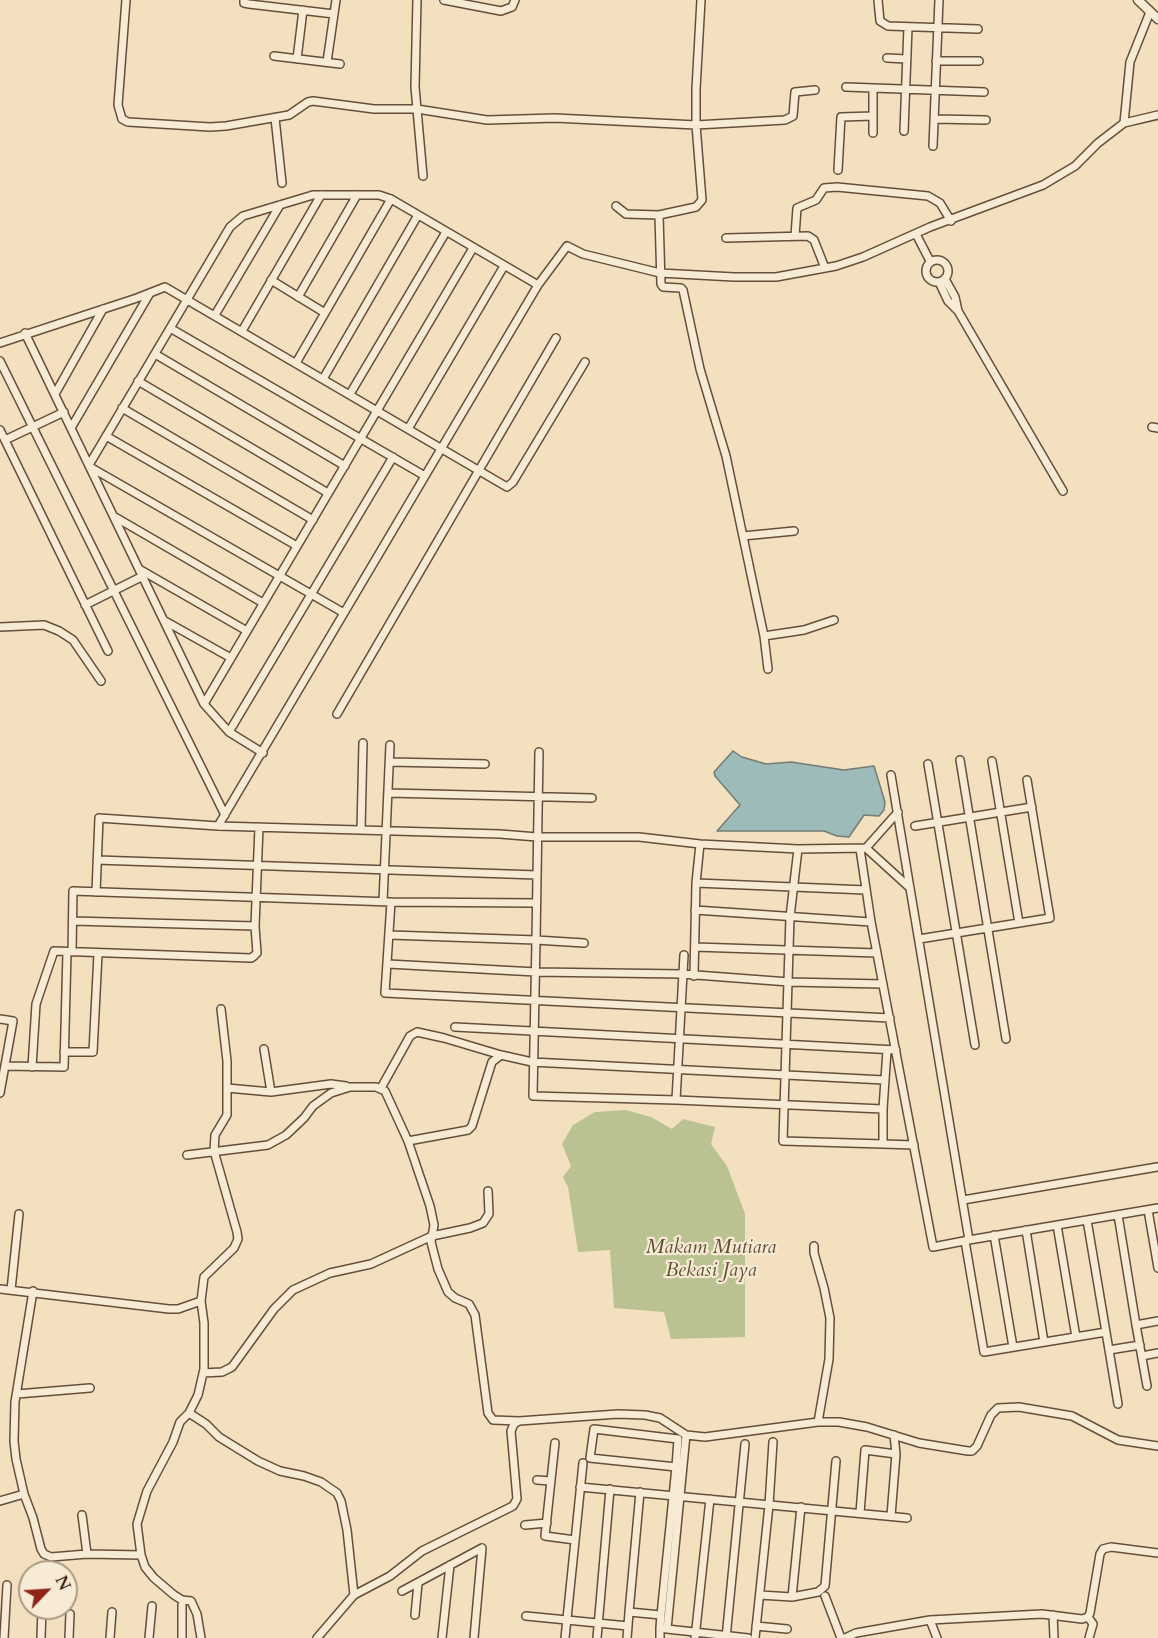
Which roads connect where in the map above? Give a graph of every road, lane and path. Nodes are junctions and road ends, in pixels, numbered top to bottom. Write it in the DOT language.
graph roads {
  1 [pos="126,0"];
  2 [pos="243,0"];
  3 [pos="336,0"];
  4 [pos="417,0"];
  5 [pos="444,0"];
  6 [pos="515,0"];
  7 [pos="701,0"];
  8 [pos="878,0"];
  9 [pos="939,0"];
  10 [pos="1138,0"];
  11 [pos="303,10"];
  12 [pos="1150,12"];
  13 [pos="334,14"];
  14 [pos="1158,19"];
  15 [pos="908,27"];
  16 [pos="938,28"];
  17 [pos="978,29"];
  18 [pos="274,56"];
  19 [pos="887,58"];
  20 [pos="297,59"];
  21 [pos="907,59"];
  22 [pos="936,61"];
  23 [pos="327,62"];
  24 [pos="979,62"];
  25 [pos="340,64"];
  26 [pos="846,87"];
  27 [pos="873,88"];
  28 [pos="906,89"];
  29 [pos="815,90"];
  30 [pos="935,90"];
  31 [pos="984,92"];
  32 [pos="417,109"];
  33 [pos="1158,115"];
  34 [pos="873,116"];
  35 [pos="275,118"];
  36 [pos="934,119"];
  37 [pos="986,120"];
  38 [pos="1124,123"];
  39 [pos="696,124"];
  40 [pos="904,131"];
  41 [pos="873,133"];
  42 [pos="933,146"];
  43 [pos="838,170"];
  44 [pos="423,176"];
  45 [pos="282,183"];
  46 [pos="321,195"];
  47 [pos="357,195"];
  48 [pos="391,199"];
  49 [pos="280,205"];
  50 [pos="616,206"];
  51 [pos="418,215"];
  52 [pos="659,215"];
  53 [pos="951,221"];
  54 [pos="446,232"];
  55 [pos="916,234"];
  56 [pos="795,236"];
  57 [pos="726,238"];
  58 [pos="474,248"];
  59 [pos="930,261"];
  60 [pos="504,266"];
  61 [pos="825,268"];
  62 [pos="660,273"];
  63 [pos="271,280"];
  64 [pos="942,281"];
  65 [pos="538,285"];
  66 [pos="151,293"];
  67 [pos="298,297"];
  68 [pos="187,299"];
  69 [pos="103,309"];
  70 [pos="325,313"];
  71 [pos="215,315"];
  72 [pos="170,328"];
  73 [pos="242,331"];
  74 [pos="25,333"];
  75 [pos="556,338"];
  76 [pos="0,343"];
  77 [pos="155,354"];
  78 [pos="0,361"];
  79 [pos="585,362"];
  80 [pos="296,363"];
  81 [pos="323,379"];
  82 [pos="138,381"];
  83 [pos="55,393"];
  84 [pos="350,394"];
  85 [pos="123,408"];
  86 [pos="377,411"];
  87 [pos="63,412"];
  88 [pos="33,427"];
  89 [pos="71,428"];
  90 [pos="408,429"];
  91 [pos="0,430"];
  92 [pos="106,436"];
  93 [pos="361,438"];
  94 [pos="5,440"];
  95 [pos="441,448"];
  96 [pos="393,457"];
  97 [pos="89,466"];
  98 [pos="345,466"];
  99 [pos="479,471"];
  100 [pos="425,476"];
  101 [pos="1063,491"];
  102 [pos="328,494"];
  103 [pos="114,517"];
  104 [pos="313,520"];
  105 [pos="794,531"];
  106 [pos="743,536"];
  107 [pos="297,546"];
  108 [pos="141,573"];
  109 [pos="280,576"];
  110 [pos="114,591"];
  111 [pos="311,594"];
  112 [pos="263,603"];
  113 [pos="85,605"];
  114 [pos="344,613"];
  115 [pos="164,620"];
  116 [pos="834,620"];
  117 [pos="0,627"];
  118 [pos="247,631"];
  119 [pos="764,636"];
  120 [pos="108,651"];
  121 [pos="231,658"];
  122 [pos="768,669"];
  123 [pos="101,681"];
  124 [pos="204,704"];
  125 [pos="337,714"];
  126 [pos="229,732"];
  127 [pos="363,743"];
  128 [pos="390,745"];
  129 [pos="539,752"];
  130 [pos="263,753"];
  131 [pos="960,760"];
  132 [pos="992,761"];
  133 [pos="390,762"];
  134 [pos="485,764"];
  135 [pos="928,764"];
  136 [pos="891,775"];
  137 [pos="1027,780"];
  138 [pos="388,793"];
  139 [pos="538,795"];
  140 [pos="592,798"];
  141 [pos="1032,807"];
  142 [pos="1001,812"];
  143 [pos="898,813"];
  144 [pos="225,815"];
  145 [pos="970,817"];
  146 [pos="938,822"];
  147 [pos="218,826"];
  148 [pos="915,826"];
  149 [pos="259,827"];
  150 [pos="361,830"];
  151 [pos="387,831"];
  152 [pos="537,837"];
  153 [pos="700,844"];
  154 [pos="798,849"];
  155 [pos="863,849"];
  156 [pos="98,860"];
  157 [pos="257,865"];
  158 [pos="385,870"];
  159 [pos="537,875"];
  160 [pos="696,883"];
  161 [pos="793,887"];
  162 [pos="910,888"];
  163 [pos="866,890"];
  164 [pos="96,892"];
  165 [pos="256,897"];
  166 [pos="387,902"];
  167 [pos="536,903"];
  168 [pos="696,910"];
  169 [pos="790,917"];
  170 [pos="73,921"];
  171 [pos="871,922"];
  172 [pos="1019,923"];
  173 [pos="255,926"];
  174 [pos="988,928"];
  175 [pos="956,933"];
  176 [pos="390,935"];
  177 [pos="919,939"];
  178 [pos="536,940"];
  179 [pos="584,943"];
  180 [pos="695,947"];
  181 [pos="790,949"];
  182 [pos="70,952"];
  183 [pos="877,953"];
  184 [pos="98,954"];
  185 [pos="684,955"];
  186 [pos="388,964"];
  187 [pos="536,972"];
  188 [pos="683,974"];
  189 [pos="693,976"];
  190 [pos="789,982"];
  191 [pos="884,984"];
  192 [pos="534,1001"];
  193 [pos="681,1007"];
  194 [pos="221,1009"];
  195 [pos="788,1014"];
  196 [pos="890,1018"];
  197 [pos="0,1019"];
  198 [pos="455,1028"];
  199 [pos="533,1033"];
  200 [pos="680,1038"];
  201 [pos="1006,1039"];
  202 [pos="787,1045"];
  203 [pos="975,1045"];
  204 [pos="264,1049"];
  205 [pos="887,1050"];
  206 [pos="896,1050"];
  207 [pos="64,1052"];
  208 [pos="501,1055"];
  209 [pos="532,1062"];
  210 [pos="5,1066"];
  211 [pos="32,1067"];
  212 [pos="678,1070"];
  213 [pos="786,1074"];
  214 [pos="884,1080"];
  215 [pos="350,1087"];
  216 [pos="227,1088"];
  217 [pos="381,1088"];
  218 [pos="271,1092"];
  219 [pos="0,1093"];
  220 [pos="676,1100"];
  221 [pos="784,1106"];
  222 [pos="883,1109"];
  223 [pos="408,1141"];
  224 [pos="883,1144"];
  225 [pos="914,1145"];
  226 [pos="214,1150"];
  227 [pos="187,1155"];
  228 [pos="1157,1167"];
  229 [pos="488,1191"];
  230 [pos="963,1200"];
  231 [pos="1158,1209"];
  232 [pos="1148,1210"];
  233 [pos="19,1214"];
  234 [pos="1118,1215"];
  235 [pos="1087,1220"];
  236 [pos="1057,1225"];
  237 [pos="1026,1230"];
  238 [pos="994,1235"];
  239 [pos="432,1236"];
  240 [pos="967,1240"];
  241 [pos="814,1246"];
  242 [pos="1158,1268"];
  243 [pos="0,1289"];
  244 [pos="11,1290"];
  245 [pos="33,1292"];
  246 [pos="201,1301"];
  247 [pos="1158,1322"];
  248 [pos="1136,1325"];
  249 [pos="1106,1332"];
  250 [pos="1076,1337"];
  251 [pos="1044,1342"];
  252 [pos="1140,1345"];
  253 [pos="1013,1347"];
  254 [pos="1109,1350"];
  255 [pos="1158,1353"];
  256 [pos="1142,1356"];
  257 [pos="203,1373"];
  258 [pos="1147,1386"];
  259 [pos="90,1388"];
  260 [pos="17,1394"];
  261 [pos="1118,1404"];
  262 [pos="189,1413"];
  263 [pos="519,1421"];
  264 [pos="818,1422"];
  265 [pos="686,1435"];
  266 [pos="894,1435"];
  267 [pos="772,1442"];
  268 [pos="555,1443"];
  269 [pos="745,1444"];
  270 [pos="1158,1446"];
  271 [pos="896,1454"];
  272 [pos="836,1461"];
  273 [pos="583,1462"];
  274 [pos="676,1467"];
  275 [pos="537,1480"];
  276 [pos="551,1481"];
  277 [pos="580,1487"];
  278 [pos="610,1489"];
  279 [pos="640,1492"];
  280 [pos="24,1494"];
  281 [pos="676,1496"];
  282 [pos="710,1499"];
  283 [pos="0,1501"];
  284 [pos="739,1501"];
  285 [pos="769,1505"];
  286 [pos="801,1507"];
  287 [pos="831,1511"];
  288 [pos="860,1513"];
  289 [pos="82,1515"];
  290 [pos="891,1516"];
  291 [pos="907,1518"];
  292 [pos="547,1523"];
  293 [pos="525,1526"];
  294 [pos="575,1540"];
  295 [pos="1158,1553"];
  296 [pos="87,1554"];
  297 [pos="141,1555"];
  298 [pos="450,1565"];
  299 [pos="418,1583"];
  300 [pos="8,1585"];
  301 [pos="402,1591"];
  302 [pos="354,1595"];
  303 [pos="760,1595"];
  304 [pos="825,1596"];
  305 [pos="792,1597"];
  306 [pos="182,1605"];
  307 [pos="152,1606"];
  308 [pos="112,1611"];
  309 [pos="629,1612"];
  310 [pos="661,1615"];
  311 [pos="1053,1615"];
  312 [pos="415,1616"];
  313 [pos="526,1616"];
  314 [pos="1088,1617"];
  315 [pos="42,1620"];
  316 [pos="70,1620"];
  317 [pos="567,1620"];
  318 [pos="930,1620"];
  319 [pos="598,1623"];
  320 [pos="628,1626"];
  321 [pos="756,1626"];
  322 [pos="664,1628"];
  323 [pos="788,1629"];
  324 [pos="695,1635"];
  325 [pos="726,1637"];
  326 [pos="4,1638"];
  327 [pos="41,1638"];
  328 [pos="69,1638"];
  329 [pos="110,1638"];
  330 [pos="149,1638"];
  331 [pos="182,1638"];
  332 [pos="201,1638"];
  333 [pos="317,1638"];
  334 [pos="442,1638"];
  335 [pos="474,1638"];
  336 [pos="565,1638"];
  337 [pos="597,1638"];
  338 [pos="627,1638"];
  339 [pos="660,1638"];
  340 [pos="748,1638"];
  341 [pos="755,1638"];
  342 [pos="843,1638"];
  343 [pos="937,1638"];
  344 [pos="1054,1638"];
  345 [pos="1089,1638"];
  1 -- 35 [label="street"];
  2 -- 11 [label="street"];
  3 -- 13 [label="street"];
  4 -- 32 [label="street"];
  5 -- 6 [label="street"];
  7 -- 39 [label="street"];
  8 -- 15 [label="street"];
  9 -- 16 [label="street"];
  10 -- 12 [label="street"];
  11 -- 13 [label="street"];
  11 -- 20 [label="street"];
  12 -- 14 [label="street"];
  12 -- 38 [label="street"];
  13 -- 23 [label="street"];
  15 -- 16 [label="street"];
  15 -- 21 [label="street"];
  16 -- 17 [label="street"];
  16 -- 22 [label="street"];
  18 -- 20 [label="street"];
  19 -- 21 [label="street"];
  20 -- 23 [label="street"];
  21 -- 28 [label="street"];
  22 -- 24 [label="street"];
  22 -- 30 [label="street"];
  23 -- 25 [label="street"];
  26 -- 27 [label="street"];
  27 -- 28 [label="street"];
  27 -- 34 [label="street"];
  28 -- 30 [label="street"];
  28 -- 40 [label="street"];
  29 -- 39 [label="street"];
  30 -- 31 [label="street"];
  30 -- 36 [label="street"];
  32 -- 35 [label="street"];
  32 -- 39 [label="street"];
  32 -- 44 [label="street"];
  33 -- 38 [label="street"];
  34 -- 41 [label="street"];
  34 -- 43 [label="street"];
  35 -- 45 [label="street"];
  36 -- 37 [label="street"];
  36 -- 42 [label="street"];
  38 -- 53 [label="street"];
  39 -- 52 [label="street"];
  46 -- 47 [label="street"];
  46 -- 49 [label="street"];
  46 -- 63 [label="street"];
  47 -- 48 [label="street"];
  47 -- 67 [label="street"];
  48 -- 51 [label="street"];
  48 -- 70 [label="street"];
  49 -- 68 [label="street"];
  49 -- 71 [label="street"];
  50 -- 52 [label="street"];
  51 -- 54 [label="street"];
  51 -- 81 [label="street"];
  52 -- 62 [label="street"];
  53 -- 55 [label="street"];
  53 -- 56 [label="street"];
  54 -- 58 [label="street"];
  54 -- 84 [label="street"];
  55 -- 59 [label="street"];
  55 -- 61 [label="street"];
  56 -- 57 [label="street"];
  56 -- 61 [label="street"];
  58 -- 60 [label="street"];
  58 -- 86 [label="street"];
  59 -- 64 [label="street"];
  59 -- 64 [label="street"];
  60 -- 65 [label="street"];
  60 -- 90 [label="street"];
  61 -- 62 [label="street"];
  62 -- 65 [label="street"];
  62 -- 106 [label="street"];
  63 -- 67 [label="street"];
  63 -- 73 [label="street"];
  64 -- 101 [label="street"];
  65 -- 95 [label="street"];
  66 -- 68 [label="street"];
  66 -- 69 [label="street"];
  66 -- 89 [label="street"];
  67 -- 70 [label="street"];
  68 -- 71 [label="street"];
  68 -- 72 [label="street"];
  69 -- 74 [label="street"];
  69 -- 83 [label="street"];
  70 -- 80 [label="street"];
  71 -- 73 [label="street"];
  72 -- 77 [label="street"];
  72 -- 93 [label="street"];
  73 -- 80 [label="street"];
  74 -- 76 [label="street"];
  74 -- 83 [label="street"];
  75 -- 99 [label="street"];
  77 -- 82 [label="street"];
  77 -- 98 [label="street"];
  78 -- 88 [label="street"];
  79 -- 99 [label="street"];
  80 -- 81 [label="street"];
  81 -- 84 [label="street"];
  82 -- 85 [label="street"];
  82 -- 102 [label="street"];
  83 -- 87 [label="street"];
  84 -- 86 [label="street"];
  85 -- 92 [label="street"];
  85 -- 104 [label="street"];
  86 -- 90 [label="street"];
  86 -- 93 [label="street"];
  87 -- 88 [label="street"];
  87 -- 89 [label="street"];
  88 -- 94 [label="street"];
  88 -- 110 [label="street"];
  89 -- 97 [label="street"];
  90 -- 95 [label="street"];
  91 -- 94 [label="street"];
  92 -- 97 [label="street"];
  92 -- 107 [label="street"];
  93 -- 96 [label="street"];
  93 -- 98 [label="street"];
  94 -- 113 [label="street"];
  95 -- 99 [label="street"];
  95 -- 100 [label="street"];
  96 -- 100 [label="street"];
  96 -- 111 [label="street"];
  97 -- 103 [label="street"];
  97 -- 109 [label="street"];
  98 -- 102 [label="street"];
  99 -- 125 [label="street"];
  100 -- 114 [label="street"];
  102 -- 104 [label="street"];
  103 -- 108 [label="street"];
  103 -- 112 [label="street"];
  104 -- 107 [label="street"];
  105 -- 106 [label="street"];
  106 -- 119 [label="street"];
  107 -- 109 [label="street"];
  108 -- 110 [label="street"];
  108 -- 115 [label="street"];
  108 -- 118 [label="street"];
  109 -- 111 [label="street"];
  109 -- 112 [label="street"];
  110 -- 113 [label="street"];
  110 -- 144 [label="street"];
  111 -- 114 [label="street"];
  111 -- 126 [label="street"];
  112 -- 118 [label="street"];
  113 -- 120 [label="street"];
  114 -- 130 [label="street"];
  115 -- 121 [label="street"];
  115 -- 124 [label="street"];
  116 -- 119 [label="street"];
  117 -- 123 [label="street"];
  118 -- 121 [label="street"];
  119 -- 122 [label="street"];
  121 -- 124 [label="street"];
  124 -- 126 [label="street"];
  126 -- 130 [label="street"];
  127 -- 150 [label="street"];
  128 -- 133 [label="street"];
  129 -- 139 [label="street"];
  130 -- 144 [label="street"];
  131 -- 145 [label="street"];
  132 -- 142 [label="street"];
  133 -- 134 [label="street"];
  133 -- 138 [label="street"];
  135 -- 146 [label="street"];
  136 -- 143 [label="street"];
  137 -- 141 [label="street"];
  138 -- 139 [label="street"];
  138 -- 151 [label="street"];
  139 -- 140 [label="street"];
  139 -- 152 [label="street"];
  141 -- 142 [label="street"];
  141 -- 172 [label="street"];
  142 -- 145 [label="street"];
  142 -- 172 [label="street"];
  143 -- 155 [label="street"];
  143 -- 162 [label="street"];
  144 -- 147 [label="street"];
  145 -- 146 [label="street"];
  145 -- 174 [label="street"];
  146 -- 148 [label="street"];
  146 -- 175 [label="street"];
  147 -- 149 [label="street"];
  147 -- 156 [label="street"];
  149 -- 150 [label="street"];
  149 -- 157 [label="street"];
  150 -- 151 [label="street"];
  151 -- 152 [label="street"];
  151 -- 158 [label="street"];
  152 -- 153 [label="street"];
  152 -- 159 [label="street"];
  153 -- 154 [label="street"];
  153 -- 160 [label="street"];
  154 -- 155 [label="street"];
  154 -- 161 [label="street"];
  155 -- 162 [label="street"];
  155 -- 163 [label="street"];
  156 -- 157 [label="street"];
  156 -- 164 [label="street"];
  157 -- 158 [label="street"];
  157 -- 165 [label="street"];
  158 -- 159 [label="street"];
  158 -- 166 [label="street"];
  159 -- 167 [label="street"];
  160 -- 161 [label="street"];
  160 -- 168 [label="street"];
  161 -- 163 [label="street"];
  161 -- 169 [label="street"];
  162 -- 177 [label="street"];
  163 -- 171 [label="street"];
  164 -- 165 [label="street"];
  164 -- 170 [label="street"];
  165 -- 166 [label="street"];
  165 -- 173 [label="street"];
  166 -- 167 [label="street"];
  166 -- 176 [label="street"];
  167 -- 178 [label="street"];
  168 -- 169 [label="street"];
  168 -- 180 [label="street"];
  169 -- 171 [label="street"];
  169 -- 181 [label="street"];
  170 -- 173 [label="street"];
  170 -- 182 [label="street"];
  171 -- 183 [label="street"];
  172 -- 174 [label="street"];
  173 -- 184 [label="street"];
  174 -- 175 [label="street"];
  174 -- 201 [label="street"];
  175 -- 177 [label="street"];
  175 -- 203 [label="street"];
  176 -- 178 [label="street"];
  176 -- 186 [label="street"];
  177 -- 230 [label="street"];
  178 -- 179 [label="street"];
  178 -- 187 [label="street"];
  180 -- 181 [label="street"];
  180 -- 189 [label="street"];
  181 -- 183 [label="street"];
  181 -- 190 [label="street"];
  182 -- 184 [label="street"];
  182 -- 207 [label="street"];
  182 -- 211 [label="street"];
  183 -- 191 [label="street"];
  184 -- 207 [label="street"];
  185 -- 188 [label="street"];
  186 -- 187 [label="street"];
  186 -- 192 [label="street"];
  187 -- 188 [label="street"];
  187 -- 192 [label="street"];
  188 -- 189 [label="street"];
  188 -- 193 [label="street"];
  189 -- 190 [label="street"];
  190 -- 191 [label="street"];
  190 -- 195 [label="street"];
  191 -- 196 [label="street"];
  192 -- 193 [label="street"];
  192 -- 199 [label="street"];
  193 -- 195 [label="street"];
  193 -- 200 [label="street"];
  194 -- 216 [label="street"];
  195 -- 196 [label="street"];
  195 -- 202 [label="street"];
  196 -- 206 [label="street"];
  197 -- 210 [label="street"];
  198 -- 199 [label="street"];
  199 -- 200 [label="street"];
  199 -- 209 [label="street"];
  200 -- 202 [label="street"];
  200 -- 212 [label="street"];
  202 -- 205 [label="street"];
  202 -- 213 [label="street"];
  204 -- 218 [label="street"];
  205 -- 206 [label="street"];
  205 -- 214 [label="street"];
  206 -- 225 [label="street"];
  207 -- 211 [label="street"];
  208 -- 209 [label="street"];
  208 -- 217 [label="street"];
  208 -- 223 [label="street"];
  209 -- 212 [label="street"];
  209 -- 220 [label="street"];
  210 -- 211 [label="street"];
  210 -- 219 [label="street"];
  212 -- 213 [label="street"];
  212 -- 220 [label="street"];
  213 -- 214 [label="street"];
  213 -- 221 [label="street"];
  214 -- 222 [label="street"];
  215 -- 217 [label="street"];
  215 -- 218 [label="street"];
  215 -- 226 [label="street"];
  216 -- 218 [label="street"];
  216 -- 226 [label="street"];
  217 -- 223 [label="street"];
  220 -- 221 [label="street"];
  221 -- 222 [label="street"];
  221 -- 224 [label="street"];
  222 -- 224 [label="street"];
  223 -- 239 [label="street"];
  224 -- 225 [label="street"];
  225 -- 240 [label="street"];
  226 -- 227 [label="street"];
  226 -- 246 [label="street"];
  228 -- 230 [label="street"];
  229 -- 239 [label="street"];
  230 -- 240 [label="street"];
  231 -- 232 [label="street"];
  232 -- 234 [label="street"];
  232 -- 242 [label="street"];
  233 -- 244 [label="street"];
  234 -- 235 [label="street"];
  234 -- 248 [label="street"];
  235 -- 236 [label="street"];
  235 -- 249 [label="street"];
  236 -- 237 [label="street"];
  236 -- 250 [label="street"];
  237 -- 238 [label="street"];
  237 -- 251 [label="street"];
  238 -- 240 [label="street"];
  238 -- 253 [label="street"];
  239 -- 257 [label="street"];
  239 -- 263 [label="street"];
  240 -- 253 [label="street"];
  241 -- 264 [label="street"];
  243 -- 244 [label="street"];
  244 -- 245 [label="street"];
  245 -- 246 [label="street"];
  245 -- 260 [label="street"];
  246 -- 257 [label="street"];
  247 -- 248 [label="street"];
  248 -- 252 [label="street"];
  249 -- 250 [label="street"];
  249 -- 254 [label="street"];
  250 -- 251 [label="street"];
  251 -- 253 [label="street"];
  252 -- 254 [label="street"];
  252 -- 256 [label="street"];
  254 -- 261 [label="street"];
  255 -- 256 [label="street"];
  256 -- 258 [label="street"];
  257 -- 262 [label="street"];
  259 -- 260 [label="street"];
  260 -- 280 [label="street"];
  262 -- 297 [label="street"];
  262 -- 302 [label="street"];
  263 -- 265 [label="street"];
  263 -- 302 [label="street"];
  264 -- 265 [label="street"];
  264 -- 266 [label="street"];
  265 -- 281 [label="street"];
  266 -- 270 [label="street"];
  266 -- 271 [label="street"];
  267 -- 285 [label="street"];
  268 -- 276 [label="street"];
  269 -- 284 [label="street"];
  271 -- 288 [label="street"];
  271 -- 290 [label="street"];
  272 -- 287 [label="street"];
  273 -- 277 [label="street"];
  274 -- 274 [label="street"];
  274 -- 281 [label="street"];
  275 -- 276 [label="street"];
  276 -- 292 [label="street"];
  277 -- 278 [label="street"];
  277 -- 294 [label="street"];
  278 -- 279 [label="street"];
  278 -- 319 [label="street"];
  279 -- 281 [label="street"];
  279 -- 309 [label="street"];
  280 -- 283 [label="street"];
  280 -- 296 [label="street"];
  281 -- 282 [label="street"];
  281 -- 310 [label="street"];
  281 -- 322 [label="street"];
  282 -- 284 [label="street"];
  282 -- 324 [label="street"];
  284 -- 285 [label="street"];
  284 -- 325 [label="street"];
  285 -- 286 [label="street"];
  285 -- 303 [label="street"];
  286 -- 287 [label="street"];
  286 -- 305 [label="street"];
  287 -- 288 [label="street"];
  287 -- 305 [label="street"];
  288 -- 290 [label="street"];
  289 -- 296 [label="street"];
  290 -- 291 [label="street"];
  292 -- 293 [label="street"];
  292 -- 294 [label="street"];
  294 -- 317 [label="street"];
  295 -- 314 [label="street"];
  296 -- 297 [label="street"];
  297 -- 332 [label="street"];
  298 -- 299 [label="street"];
  298 -- 334 [label="street"];
  298 -- 335 [label="street"];
  299 -- 301 [label="street"];
  299 -- 312 [label="street"];
  300 -- 326 [label="street"];
  302 -- 333 [label="street"];
  303 -- 305 [label="street"];
  303 -- 321 [label="street"];
  304 -- 342 [label="street"];
  306 -- 331 [label="street"];
  307 -- 330 [label="street"];
  308 -- 329 [label="street"];
  309 -- 310 [label="street"];
  309 -- 320 [label="street"];
  310 -- 322 [label="street"];
  311 -- 314 [label="street"];
  311 -- 318 [label="street"];
  311 -- 344 [label="street"];
  313 -- 317 [label="street"];
  314 -- 345 [label="street"];
  315 -- 327 [label="street"];
  316 -- 328 [label="street"];
  317 -- 319 [label="street"];
  317 -- 336 [label="street"];
  318 -- 342 [label="street"];
  318 -- 343 [label="street"];
  319 -- 320 [label="street"];
  319 -- 337 [label="street"];
  320 -- 338 [label="street"];
  321 -- 323 [label="street"];
  321 -- 341 [label="street"];
  322 -- 324 [label="street"];
  322 -- 339 [label="street"];
  324 -- 325 [label="street"];
  325 -- 340 [label="street"];
}
